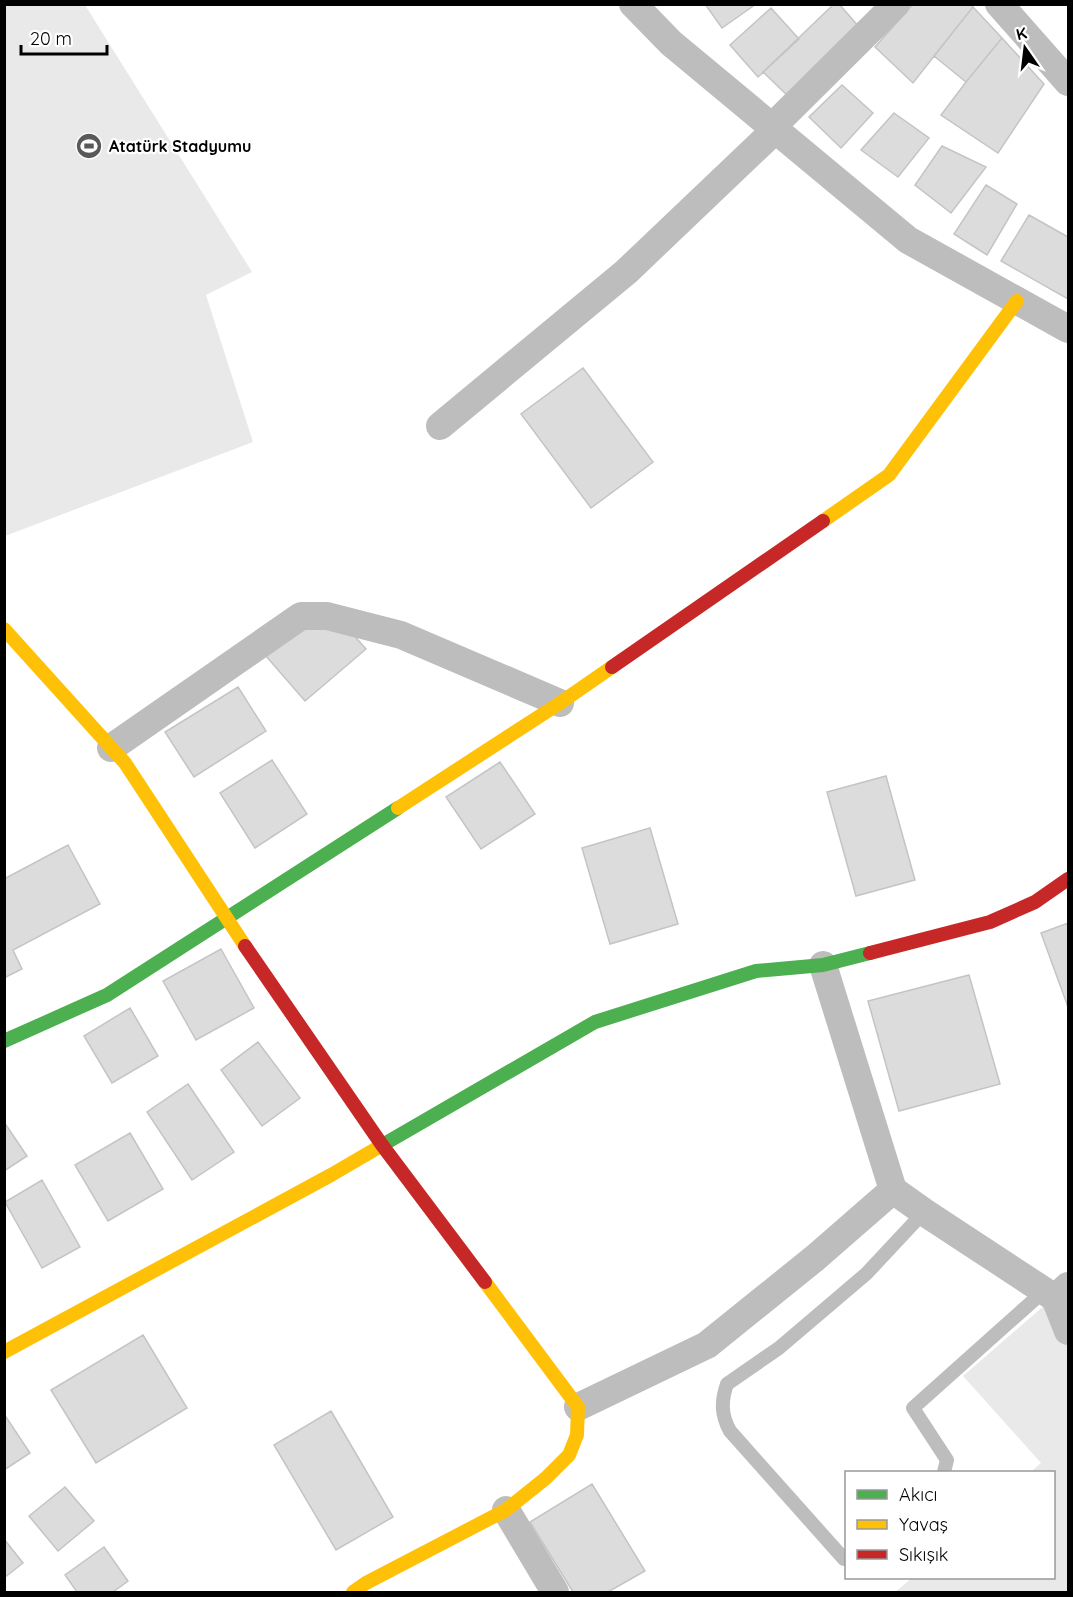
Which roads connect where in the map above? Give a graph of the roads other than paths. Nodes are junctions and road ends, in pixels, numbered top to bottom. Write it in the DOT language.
graph roads {
  1 [pos="633,4"];
  2 [pos="896,4"];
  3 [pos="999,4"];
  4 [pos="1068,82"];
  5 [pos="772,127"];
  6 [pos="1017,301"];
  7 [pos="1068,329"];
  8 [pos="440,426"];
  9 [pos="7,636"];
  10 [pos="560,703"];
  11 [pos="111,748"];
  12 [pos="1068,879"];
  13 [pos="226,918"];
  14 [pos="823,965"];
  15 [pos="4,1041"];
  16 [pos="382,1145"];
  17 [pos="893,1190"];
  18 [pos="924,1212"];
  19 [pos="1056,1291"];
  20 [pos="1068,1331"];
  21 [pos="4,1352"];
  22 [pos="578,1407"];
  23 [pos="944,1471"];
  24 [pos="506,1510"];
  25 [pos="845,1560"];
  26 [pos="353,1593"];
  27 [pos="555,1593"];
  1 -- 5 [label="street"];
  2 -- 5 [label="street"];
  3 -- 4 [label="street"];
  5 -- 6 [label="street"];
  5 -- 8 [label="street"];
  6 -- 7 [label="street"];
  6 -- 10 [label="street"];
  9 -- 11 [label="street"];
  10 -- 11 [label="street"];
  10 -- 13 [label="street"];
  11 -- 13 [label="street"];
  12 -- 14 [label="street"];
  13 -- 15 [label="street"];
  13 -- 16 [label="street"];
  14 -- 16 [label="street"];
  14 -- 17 [label="street"];
  16 -- 21 [label="street"];
  16 -- 22 [label="street"];
  17 -- 18 [label="street"];
  17 -- 22 [label="street"];
  18 -- 19 [label="street"];
  18 -- 25 [label="lane"];
  19 -- 20 [label="street"];
  19 -- 23 [label="lane"];
  22 -- 24 [label="street"];
  24 -- 26 [label="street"];
  24 -- 27 [label="street"];
}
